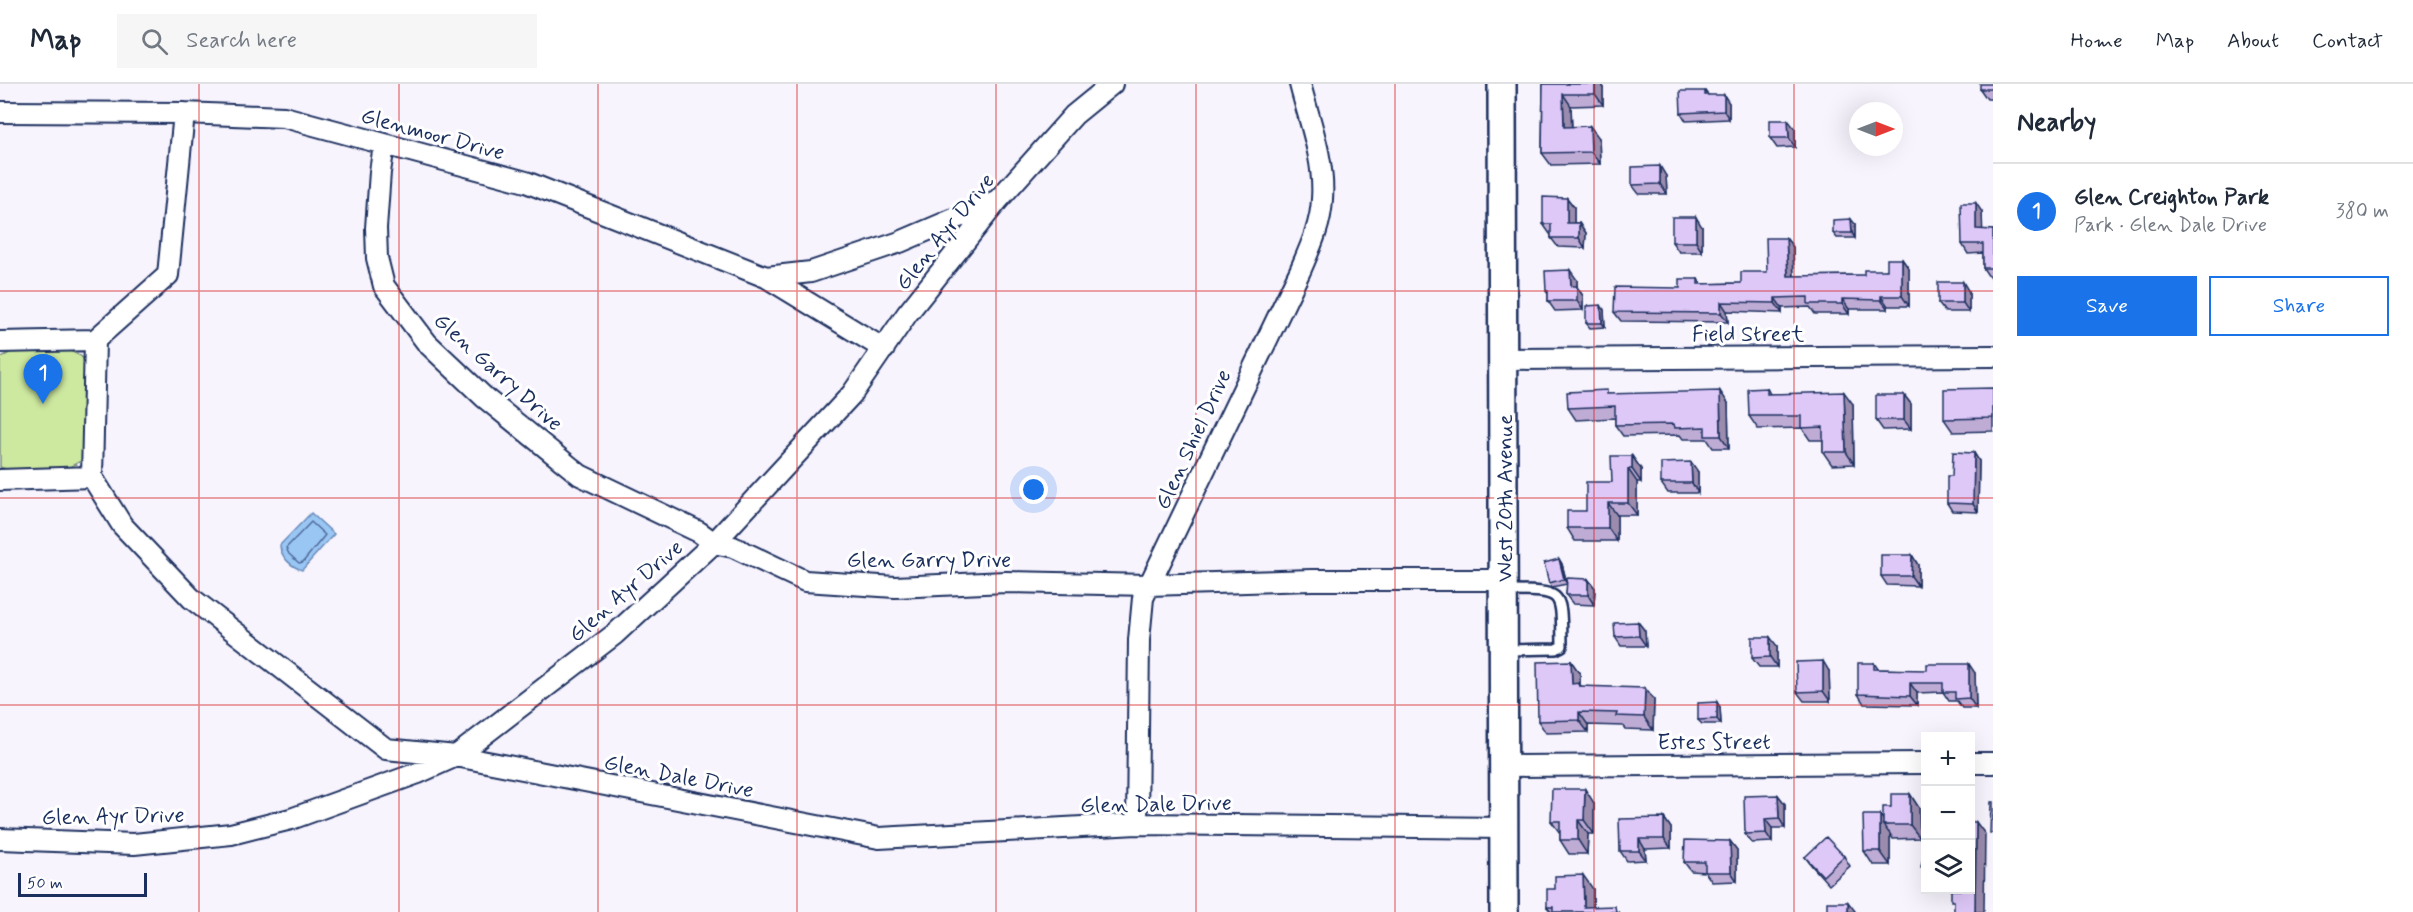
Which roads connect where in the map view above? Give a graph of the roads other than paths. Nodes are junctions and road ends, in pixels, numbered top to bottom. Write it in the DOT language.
graph roads {
  1 [pos="1112,84"];
  2 [pos="1300,84"];
  3 [pos="1502,84"];
  4 [pos="0,112"];
  5 [pos="184,113"];
  6 [pos="384,145"];
  7 [pos="998,200"];
  8 [pos="766,277"];
  9 [pos="95,340"];
  10 [pos="0,342"];
  11 [pos="884,349"];
  12 [pos="1993,356"];
  13 [pos="1503,359"];
  14 [pos="92,477"];
  15 [pos="0,480"];
  16 [pos="714,543"];
  17 [pos="1149,585"];
  18 [pos="1504,586"];
  19 [pos="1504,650"];
  20 [pos="456,756"];
  21 [pos="1975,763"];
  22 [pos="1993,763"];
  23 [pos="1921,764"];
  24 [pos="1504,766"];
  25 [pos="1137,825"];
  26 [pos="1504,828"];
  27 [pos="0,839"];
  28 [pos="1504,912"];
  1 -- 7 [label="street, Glen Ayr Drive"];
  2 -- 17 [label="street, Glen Shiel Drive"];
  3 -- 13 [label="street, West 20th Avenue"];
  4 -- 5 [label="street, Glenmoor Drive"];
  5 -- 6 [label="street, Glenmoor Drive"];
  5 -- 9 [label="street"];
  6 -- 8 [label="street, Glenmoor Drive"];
  6 -- 16 [label="street, Glen Garry Drive"];
  7 -- 8 [label="street"];
  7 -- 11 [label="street, Glen Ayr Drive"];
  8 -- 11 [label="street, Glenmoor Drive"];
  9 -- 10 [label="street"];
  9 -- 14 [label="street"];
  11 -- 16 [label="street, Glen Ayr Drive"];
  12 -- 13 [label="street, Field Street"];
  13 -- 18 [label="street, West 20th Avenue"];
  14 -- 15 [label="street"];
  14 -- 20 [label="street, Glen Dale Drive"];
  16 -- 17 [label="street, Glen Garry Drive"];
  16 -- 20 [label="street, Glen Ayr Drive"];
  17 -- 18 [label="street, Glen Garry Drive"];
  17 -- 25 [label="street, Glen Shiel Drive"];
  18 -- 19 [label="street, West 20th Avenue"];
  18 -- 19 [label="lane"];
  19 -- 24 [label="street, West 20th Avenue"];
  20 -- 25 [label="street, Glen Dale Drive"];
  20 -- 27 [label="street, Glen Ayr Drive"];
  21 -- 22 [label="street"];
  23 -- 24 [label="street, Estes Street"];
  24 -- 26 [label="street, West 20th Avenue"];
  25 -- 26 [label="street, Glen Dale Drive"];
  26 -- 28 [label="street, West 20th Avenue"];
}
